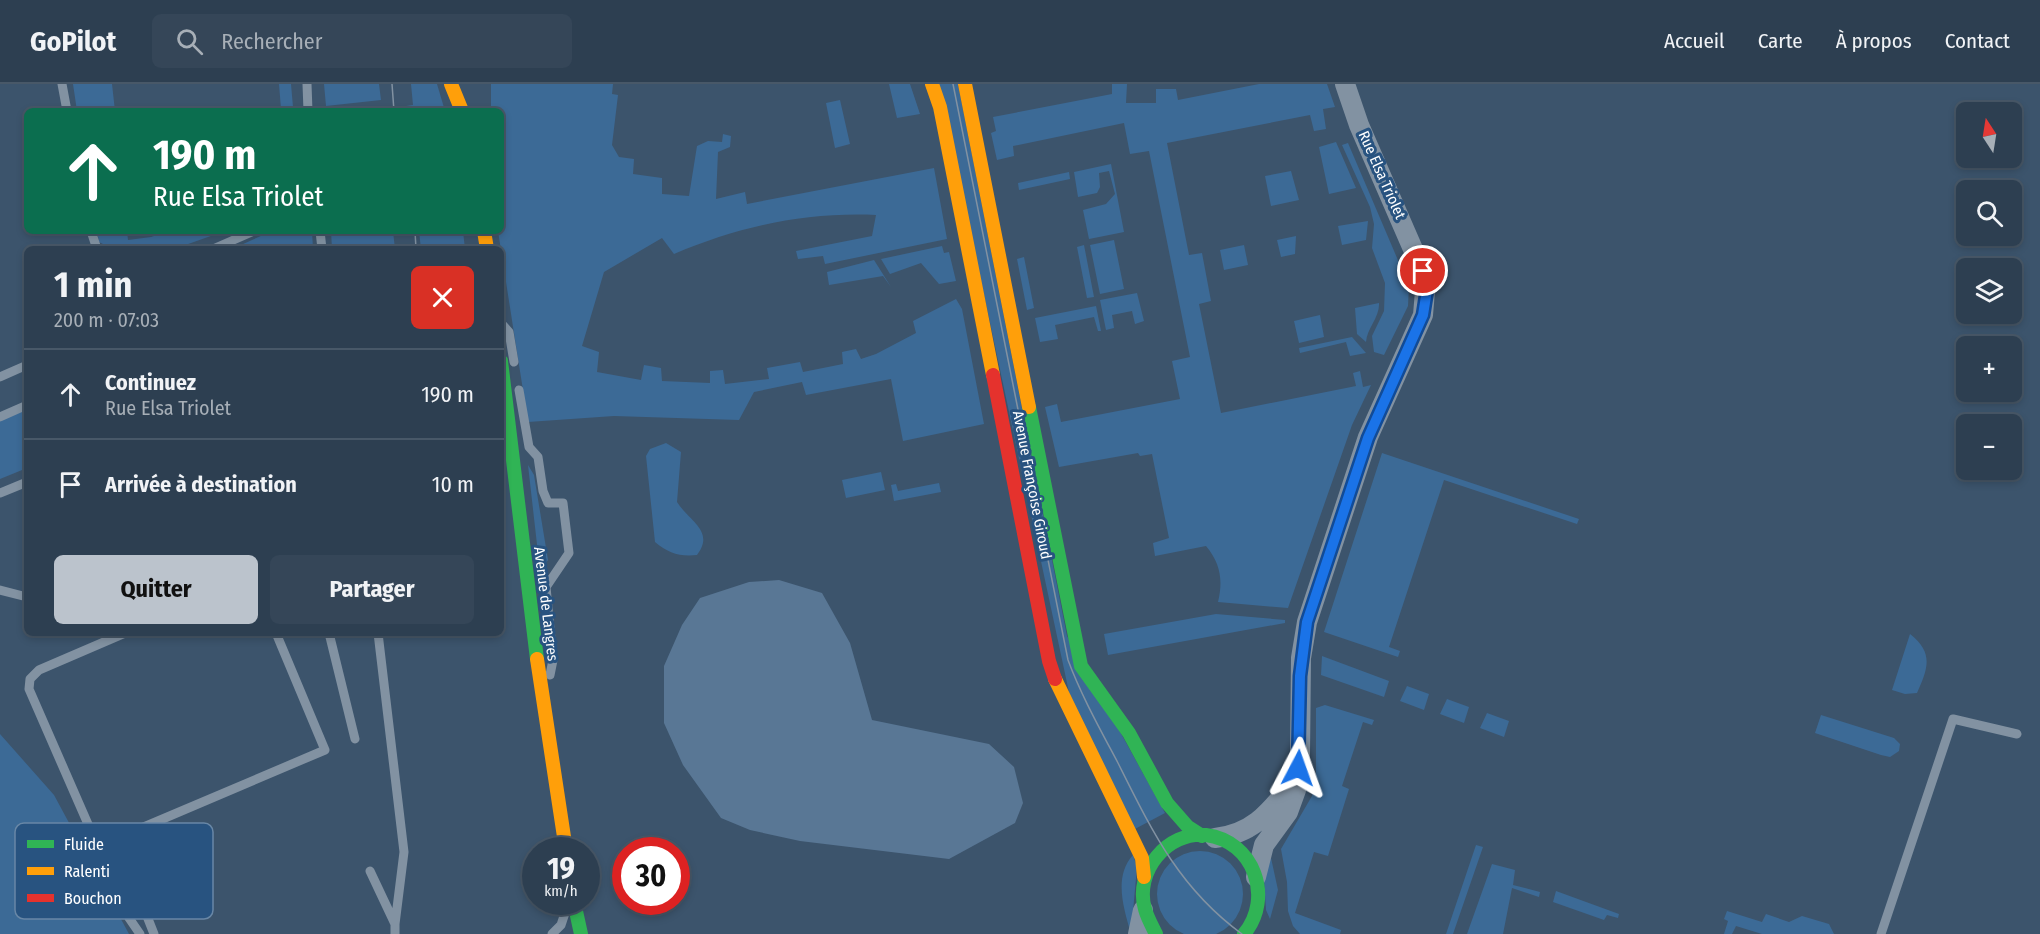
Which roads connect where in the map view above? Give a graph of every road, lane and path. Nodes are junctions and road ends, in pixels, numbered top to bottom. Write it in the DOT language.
graph roads {
  1 [pos="62,84"];
  2 [pos="307,84"];
  3 [pos="451,84"];
  4 [pos="932,84"];
  5 [pos="965,84"];
  6 [pos="1345,84"];
  7 [pos="472,93"];
  8 [pos="66,108"];
  9 [pos="309,108"];
  10 [pos="461,108"];
  11 [pos="471,108"];
  12 [pos="247,234"];
  13 [pos="220,246"];
  14 [pos="504,326"];
  15 [pos="24,366"];
  16 [pos="0,377"];
  17 [pos="504,386"];
  18 [pos="24,406"];
  19 [pos="0,417"];
  20 [pos="24,483"];
  21 [pos="0,493"];
  22 [pos="0,590"];
  23 [pos="24,596"];
  24 [pos="118,636"];
  25 [pos="276,636"];
  26 [pos="330,636"];
  27 [pos="378,636"];
  28 [pos="543,709"];
  29 [pos="2017,734"];
  30 [pos="355,739"];
  31 [pos="1295,780"];
  32 [pos="88,823"];
  33 [pos="153,823"];
  34 [pos="564,837"];
  35 [pos="1208,837"];
  36 [pos="370,871"];
  37 [pos="1144,877"];
  38 [pos="1256,877"];
  39 [pos="1143,910"];
  40 [pos="564,915"];
  41 [pos="577,915"];
  42 [pos="1255,918"];
  43 [pos="130,919"];
  44 [pos="148,919"];
  45 [pos="1268,928"];
  46 [pos="395,929"];
  47 [pos="140,934"];
  48 [pos="154,934"];
  49 [pos="552,934"];
  50 [pos="581,934"];
  51 [pos="1138,934"];
  52 [pos="1156,934"];
  53 [pos="1244,934"];
  54 [pos="1881,934"];
  1 -- 8 [label="lane"];
  2 -- 9 [label="lane"];
  3 -- 10 [label="street"];
  4 -- 37 [label="street, Avenue Françoise Giroud"];
  5 -- 35 [label="street, Avenue Françoise Giroud"];
  6 -- 31 [label="street, Rue Elsa Triolet"];
  7 -- 11 [label="street"];
  12 -- 13 [label="lane"];
  14 -- 28 [label="lane"];
  15 -- 16 [label="lane"];
  17 -- 28 [label="street, Avenue de Langres"];
  18 -- 19 [label="lane"];
  20 -- 21 [label="lane"];
  22 -- 23 [label="lane"];
  24 -- 32 [label="lane"];
  25 -- 33 [label="lane"];
  26 -- 30 [label="lane"];
  27 -- 46 [label="lane"];
  28 -- 34 [label="street, Avenue de Langres"];
  29 -- 54 [label="lane"];
  31 -- 35 [label="street"];
  31 -- 38 [label="street"];
  35 -- 37 [label="street, Avenue Françoise Giroud"];
  35 -- 38 [label="street, Avenue Françoise Giroud"];
  36 -- 46 [label="lane"];
  37 -- 39 [label="street, Avenue Françoise Giroud"];
  38 -- 42 [label="street, Avenue Françoise Giroud"];
  39 -- 51 [label="street"];
  39 -- 52 [label="street, Avenue Françoise Giroud"];
  40 -- 49 [label="lane"];
  41 -- 50 [label="street"];
  42 -- 45 [label="street"];
  42 -- 53 [label="street, Avenue Françoise Giroud"];
  43 -- 47 [label="lane"];
  44 -- 48 [label="lane"];
}
